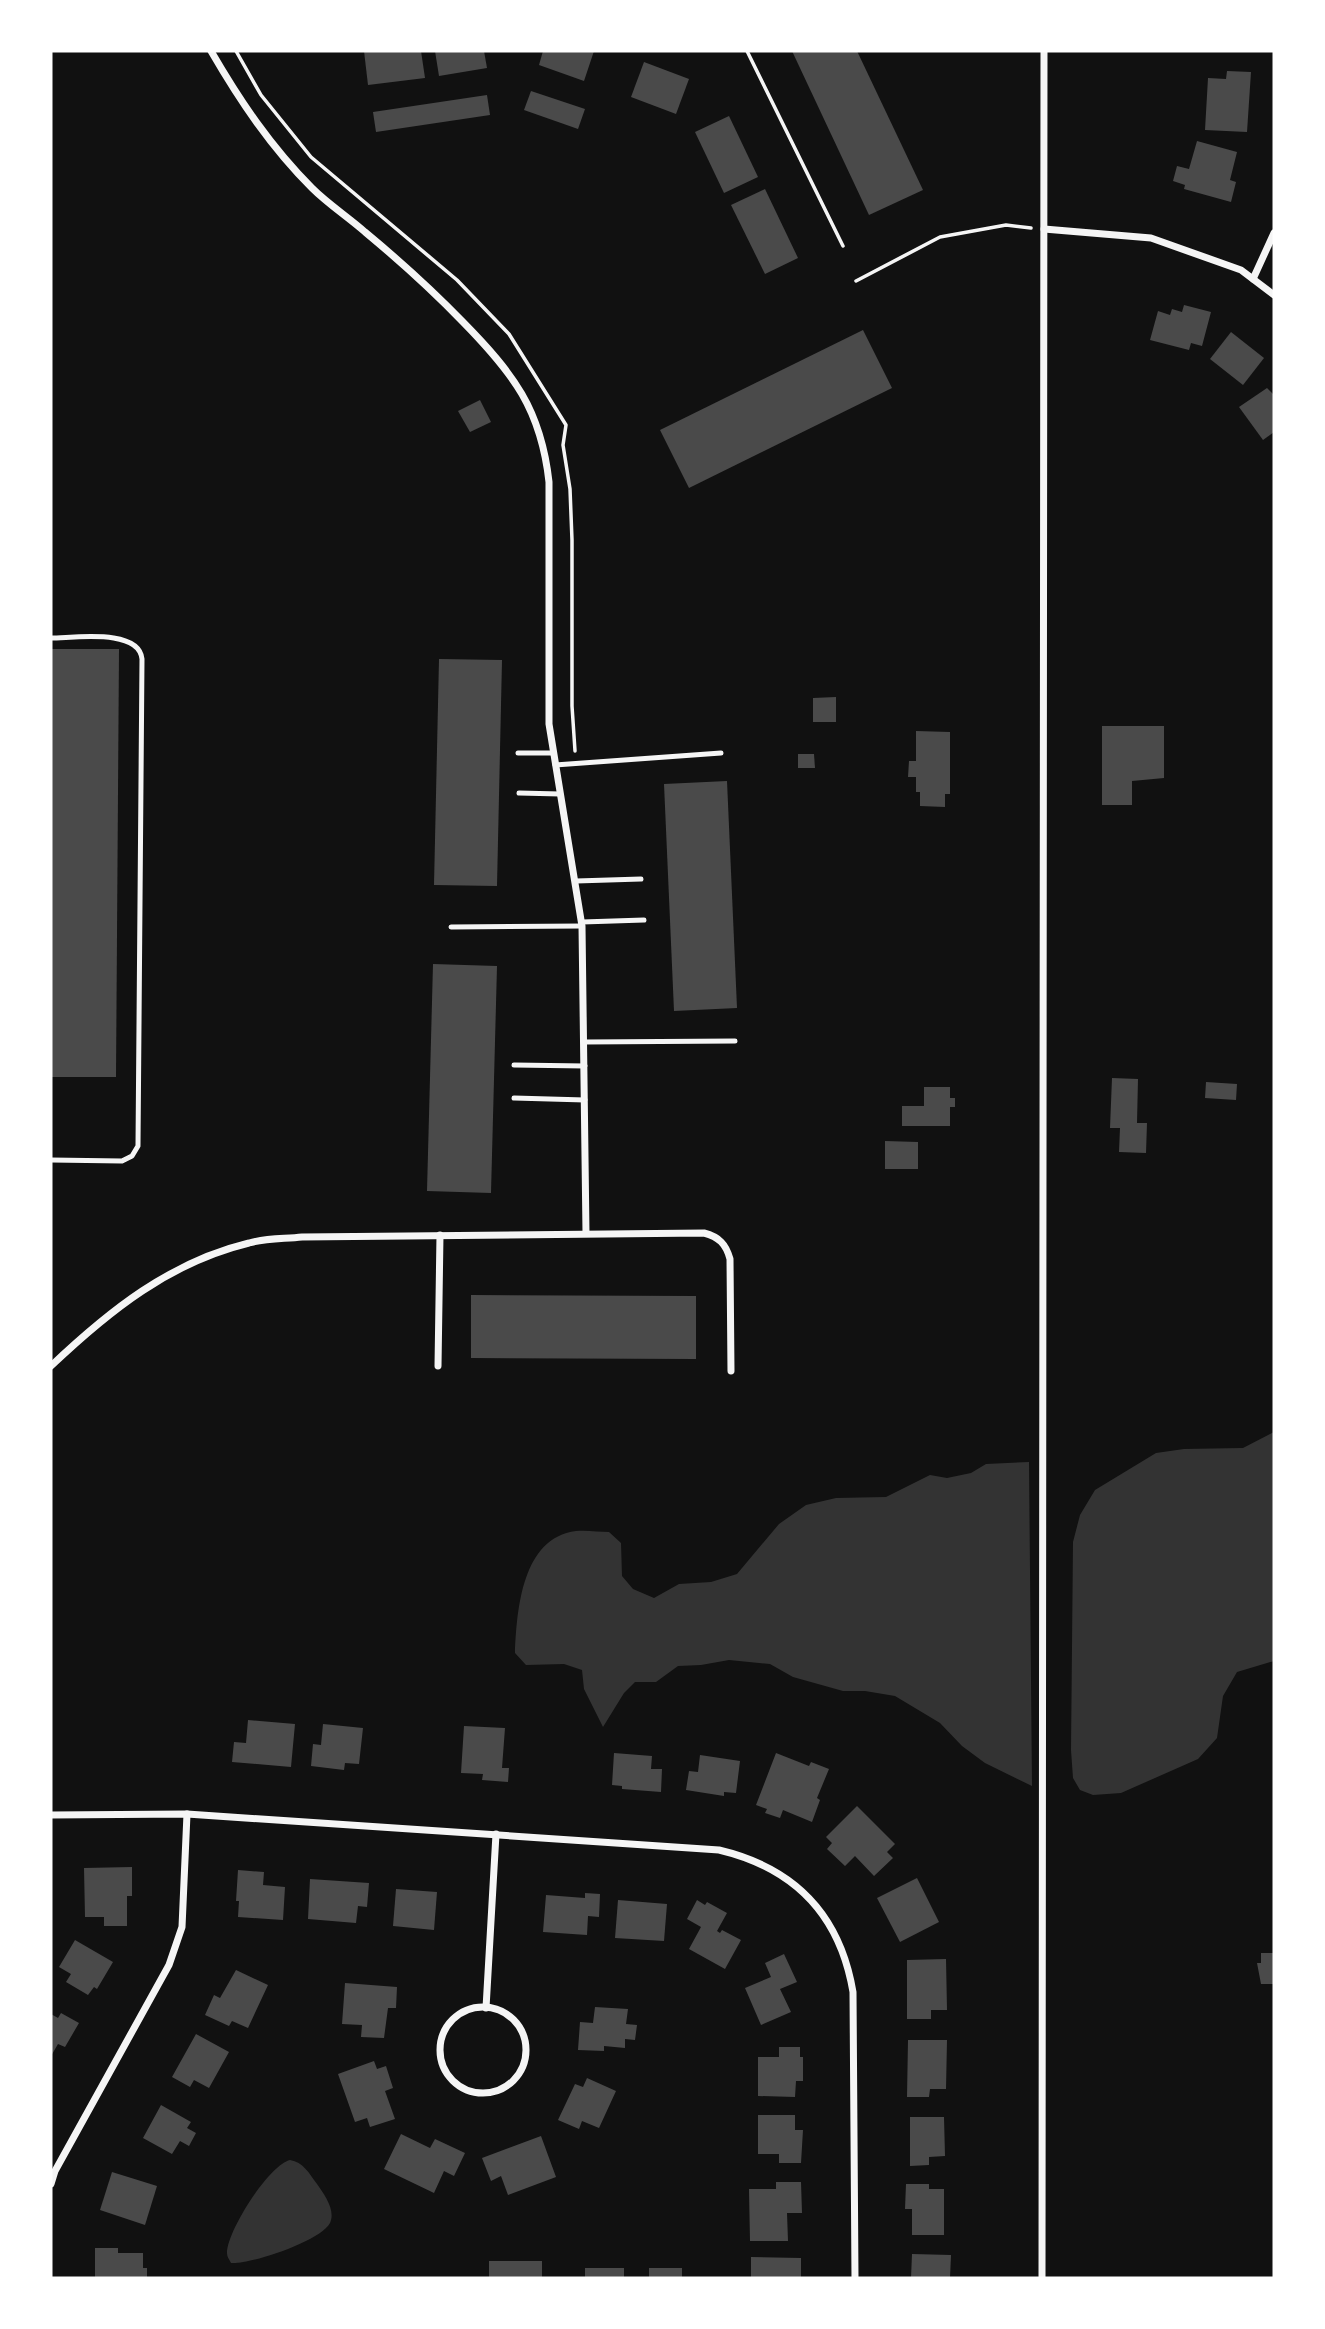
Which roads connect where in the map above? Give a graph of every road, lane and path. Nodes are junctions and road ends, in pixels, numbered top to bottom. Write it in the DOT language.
graph roads {
  1 [pos="211,51"];
  2 [pos="236,51"];
  3 [pos="747,51"];
  4 [pos="1044,51"];
  5 [pos="1044,229"];
  6 [pos="1274,233"];
  7 [pos="843,246"];
  8 [pos="1253,279"];
  9 [pos="856,281"];
  10 [pos="1274,295"];
  11 [pos="51,638"];
  12 [pos="518,753"];
  13 [pos="552,753"];
  14 [pos="721,753"];
  15 [pos="576,764"];
  16 [pos="555,765"];
  17 [pos="519,793"];
  18 [pos="560,794"];
  19 [pos="641,879"];
  20 [pos="576,881"];
  21 [pos="644,920"];
  22 [pos="582,924"];
  23 [pos="451,927"];
  24 [pos="735,1041"];
  25 [pos="585,1042"];
  26 [pos="514,1065"];
  27 [pos="585,1066"];
  28 [pos="514,1098"];
  29 [pos="585,1100"];
  30 [pos="51,1160"];
  31 [pos="586,1233"];
  32 [pos="440,1236"];
  33 [pos="51,1366"];
  34 [pos="438,1366"];
  35 [pos="731,1371"];
  36 [pos="187,1814"];
  37 [pos="51,1815"];
  38 [pos="496,1834"];
  39 [pos="486,2008"];
  40 [pos="51,2184"];
  41 [pos="855,2278"];
  42 [pos="1042,2278"];
  1 -- 13 [label="street"];
  2 -- 15 [label="path"];
  3 -- 7 [label="path"];
  4 -- 5 [label="street"];
  5 -- 8 [label="street"];
  5 -- 9 [label="path"];
  5 -- 42 [label="street"];
  6 -- 8 [label="street"];
  8 -- 10 [label="street"];
  11 -- 30 [label="lane"];
  12 -- 13 [label="lane"];
  13 -- 16 [label="street"];
  14 -- 15 [label="lane"];
  15 -- 16 [label="lane"];
  16 -- 18 [label="street"];
  17 -- 18 [label="lane"];
  18 -- 20 [label="street"];
  19 -- 20 [label="lane"];
  20 -- 22 [label="street"];
  21 -- 22 [label="lane"];
  22 -- 23 [label="lane"];
  22 -- 25 [label="street"];
  24 -- 25 [label="lane"];
  25 -- 27 [label="street"];
  26 -- 27 [label="lane"];
  27 -- 29 [label="street"];
  28 -- 29 [label="lane"];
  29 -- 31 [label="street"];
  31 -- 32 [label="street"];
  31 -- 35 [label="street"];
  32 -- 33 [label="street"];
  32 -- 34 [label="street"];
  36 -- 37 [label="street"];
  36 -- 38 [label="street"];
  36 -- 40 [label="street"];
  38 -- 39 [label="street"];
  38 -- 41 [label="street"];
  39 -- 39 [label="street"];
}
